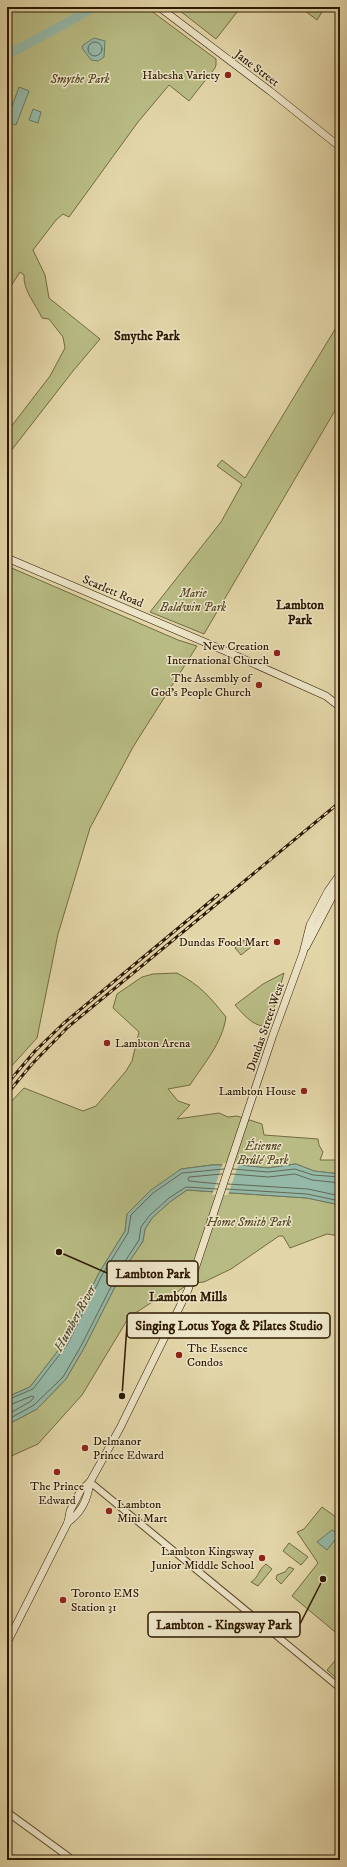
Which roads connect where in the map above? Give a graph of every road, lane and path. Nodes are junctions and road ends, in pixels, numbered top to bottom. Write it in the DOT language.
graph roads {
  1 [pos="159,7"];
  2 [pos="340,147"];
  3 [pos="7,558"];
  4 [pos="340,707"];
  5 [pos="340,874"];
  6 [pos="340,882"];
  7 [pos="303,953"];
  8 [pos="90,1482"];
  9 [pos="7,1643"];
  10 [pos="340,1688"];
  11 [pos="7,1812"];
  12 [pos="73,1860"];
  1 -- 2 [label="main road, Jane Street"];
  3 -- 4 [label="main road, Scarlett Road"];
  5 -- 7 [label="main road, Dundas Street West"];
  6 -- 7 [label="main road, Dundas Street West"];
  7 -- 8 [label="main road, Dundas Street West"];
  8 -- 9 [label="main road, Dundas Street West"];
  8 -- 10 [label="street"];
  11 -- 12 [label="street"];
}
